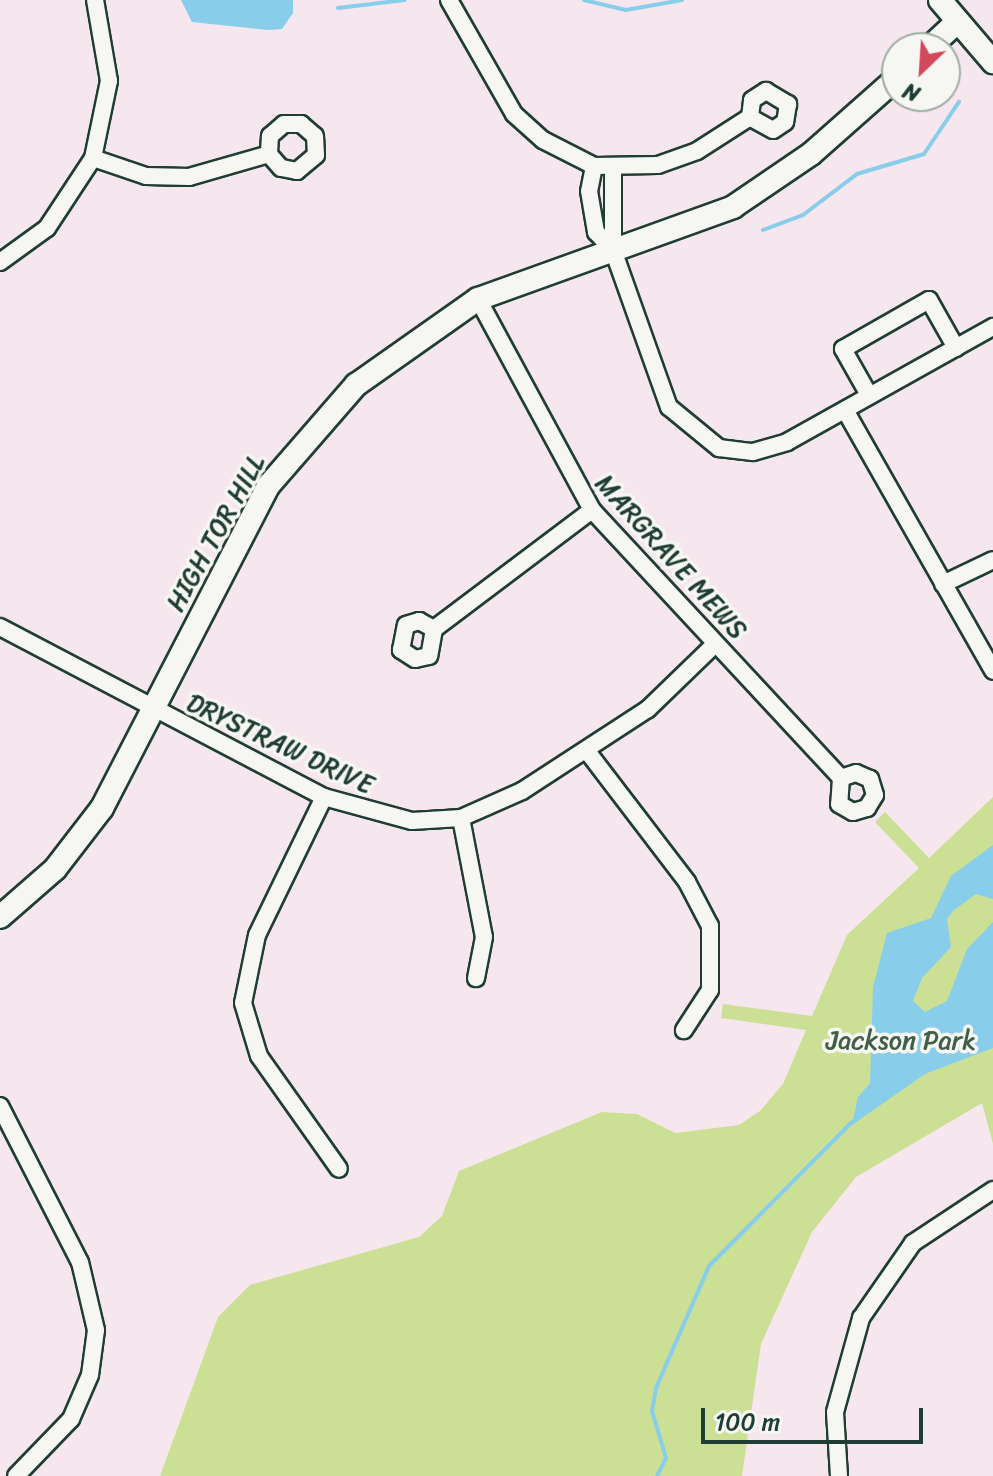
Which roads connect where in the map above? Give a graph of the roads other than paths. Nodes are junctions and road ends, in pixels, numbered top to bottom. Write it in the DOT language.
graph roads {
  1 [pos="95,0"];
  2 [pos="449,0"];
  3 [pos="940,0"];
  4 [pos="957,22"];
  5 [pos="946,32"];
  6 [pos="993,62"];
  7 [pos="881,92"];
  8 [pos="750,117"];
  9 [pos="269,154"];
  10 [pos="93,158"];
  11 [pos="594,166"];
  12 [pos="613,171"];
  13 [pos="613,250"];
  14 [pos="0,262"];
  15 [pos="478,299"];
  16 [pos="993,327"];
  17 [pos="956,348"];
  18 [pos="869,395"];
  19 [pos="845,410"];
  20 [pos="592,510"];
  21 [pos="993,560"];
  22 [pos="943,584"];
  23 [pos="0,627"];
  24 [pos="434,629"];
  25 [pos="715,644"];
  26 [pos="993,671"];
  27 [pos="153,711"];
  28 [pos="587,751"];
  29 [pos="841,778"];
  30 [pos="324,797"];
  31 [pos="461,818"];
  32 [pos="0,917"];
  33 [pos="476,978"];
  34 [pos="684,1030"];
  35 [pos="0,1106"];
  36 [pos="339,1169"];
  37 [pos="993,1190"];
  38 [pos="16,1476"];
  39 [pos="839,1476"];
  1 -- 10 [label="street"];
  2 -- 11 [label="street"];
  3 -- 4 [label="street"];
  4 -- 5 [label="street"];
  4 -- 6 [label="street"];
  7 -- 13 [label="street, HIGH TOR HILL"];
  8 -- 12 [label="street"];
  9 -- 10 [label="street"];
  10 -- 14 [label="street"];
  11 -- 12 [label="street"];
  11 -- 13 [label="street"];
  12 -- 13 [label="street"];
  13 -- 15 [label="street, HIGH TOR HILL"];
  13 -- 19 [label="street"];
  15 -- 20 [label="street, MARGRAVE MEWS"];
  15 -- 27 [label="street, HIGH TOR HILL"];
  16 -- 17 [label="street"];
  17 -- 18 [label="street"];
  17 -- 18 [label="street"];
  18 -- 19 [label="street"];
  19 -- 22 [label="street"];
  20 -- 24 [label="street"];
  20 -- 25 [label="street, MARGRAVE MEWS"];
  21 -- 22 [label="street"];
  22 -- 26 [label="street"];
  23 -- 27 [label="street, DRYSTRAW DRIVE"];
  25 -- 28 [label="street, DRYSTRAW DRIVE"];
  25 -- 29 [label="street, MARGRAVE MEWS"];
  27 -- 30 [label="street, DRYSTRAW DRIVE"];
  27 -- 32 [label="street, HIGH TOR HILL"];
  28 -- 31 [label="street, DRYSTRAW DRIVE"];
  28 -- 34 [label="street"];
  30 -- 31 [label="street, DRYSTRAW DRIVE"];
  30 -- 36 [label="street"];
  31 -- 33 [label="street"];
  35 -- 38 [label="street"];
  37 -- 39 [label="street"];
}
